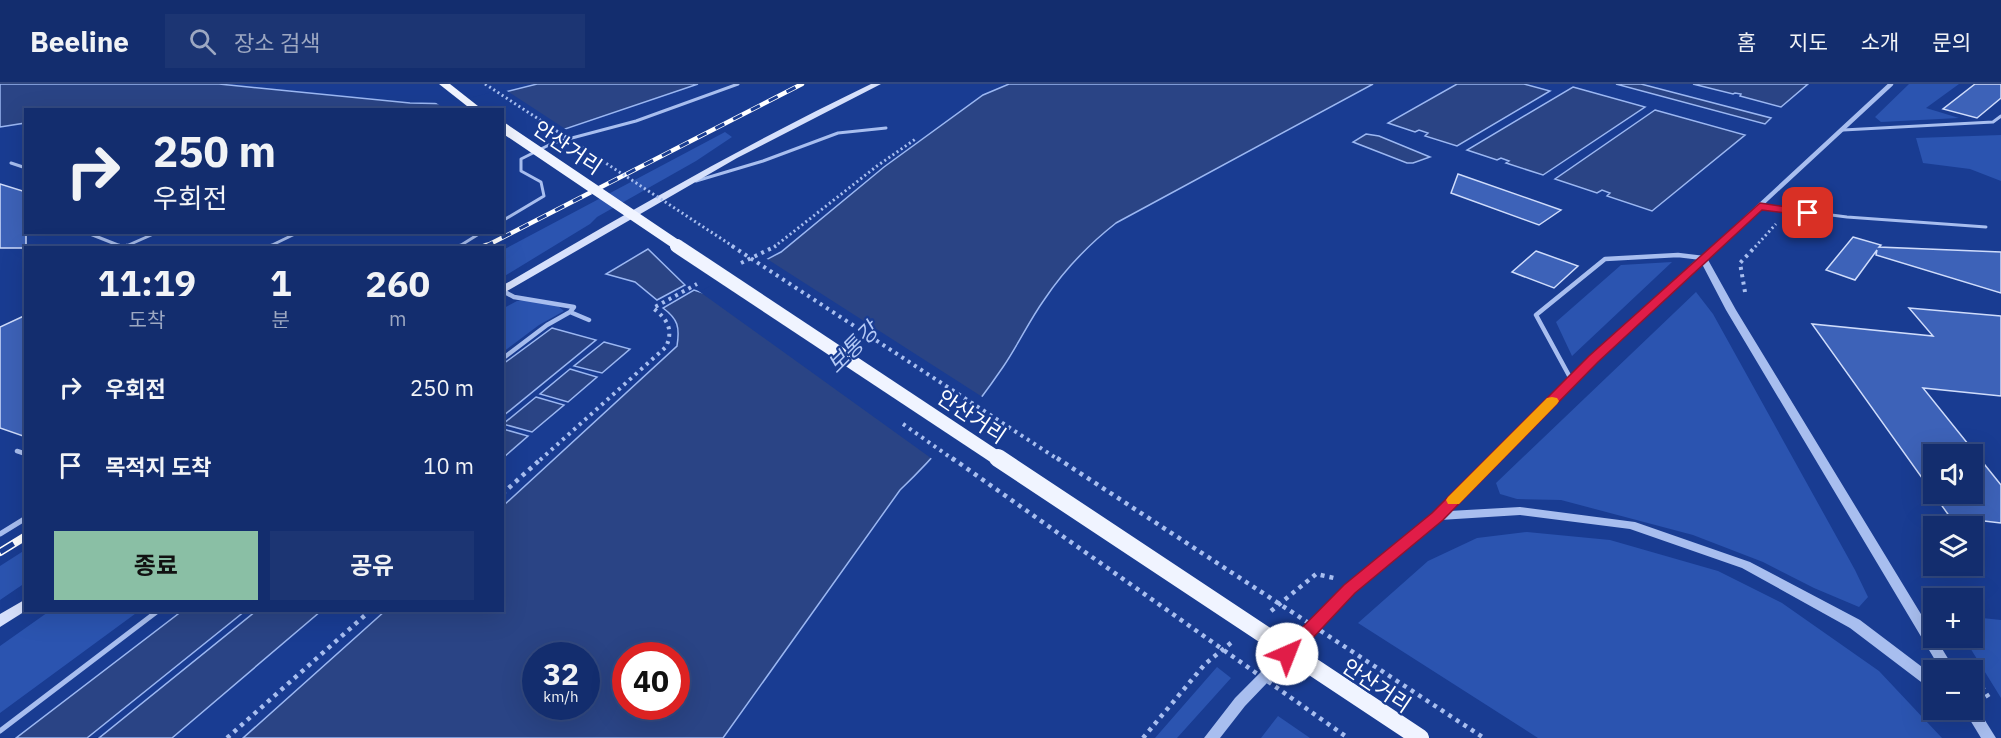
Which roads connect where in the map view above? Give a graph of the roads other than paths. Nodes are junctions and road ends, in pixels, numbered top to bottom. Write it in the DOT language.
graph roads {
  1 [pos="444,84"];
  2 [pos="738,84"];
  3 [pos="877,84"];
  4 [pos="1891,84"];
  5 [pos="476,108"];
  6 [pos="2001,116"];
  7 [pos="504,128"];
  8 [pos="886,128"];
  9 [pos="1843,130"];
  10 [pos="11,163"];
  11 [pos="24,167"];
  12 [pos="688,183"];
  13 [pos="1760,206"];
  14 [pos="504,220"];
  15 [pos="1986,227"];
  16 [pos="90,234"];
  17 [pos="154,234"];
  18 [pos="295,234"];
  19 [pos="479,234"];
  20 [pos="122,246"];
  21 [pos="127,246"];
  22 [pos="270,246"];
  23 [pos="459,246"];
  24 [pos="1703,258"];
  25 [pos="504,290"];
  26 [pos="504,292"];
  27 [pos="570,312"];
  28 [pos="589,320"];
  29 [pos="504,358"];
  30 [pos="1572,381"];
  31 [pos="17,451"];
  32 [pos="24,453"];
  33 [pos="1437,516"];
  34 [pos="24,519"];
  35 [pos="0,534"];
  36 [pos="24,605"];
  37 [pos="156,612"];
  38 [pos="0,621"];
  39 [pos="1942,660"];
  40 [pos="1923,676"];
  41 [pos="1977,720"];
  42 [pos="0,731"];
  43 [pos="1211,738"];
  44 [pos="1420,738"];
  45 [pos="1989,738"];
  1 -- 5 [label="main road"];
  2 -- 14 [label="lane"];
  3 -- 12 [label="main road"];
  4 -- 9 [label="street"];
  6 -- 9 [label="lane"];
  7 -- 44 [label="main road, 안산거리, bridge"];
  8 -- 12 [label="lane"];
  9 -- 13 [label="street"];
  10 -- 11 [label="lane"];
  12 -- 25 [label="main road"];
  13 -- 15 [label="lane"];
  13 -- 24 [label="street"];
  16 -- 20 [label="lane"];
  17 -- 21 [label="lane"];
  18 -- 22 [label="lane"];
  19 -- 23 [label="lane"];
  24 -- 30 [label="street"];
  24 -- 30 [label="lane"];
  24 -- 39 [label="street"];
  26 -- 27 [label="lane"];
  27 -- 28 [label="lane"];
  27 -- 29 [label="lane"];
  30 -- 33 [label="street"];
  31 -- 32 [label="lane"];
  33 -- 40 [label="street"];
  33 -- 43 [label="street"];
  34 -- 35 [label="lane"];
  36 -- 38 [label="main road"];
  37 -- 42 [label="lane"];
  41 -- 45 [label="street"];
}
